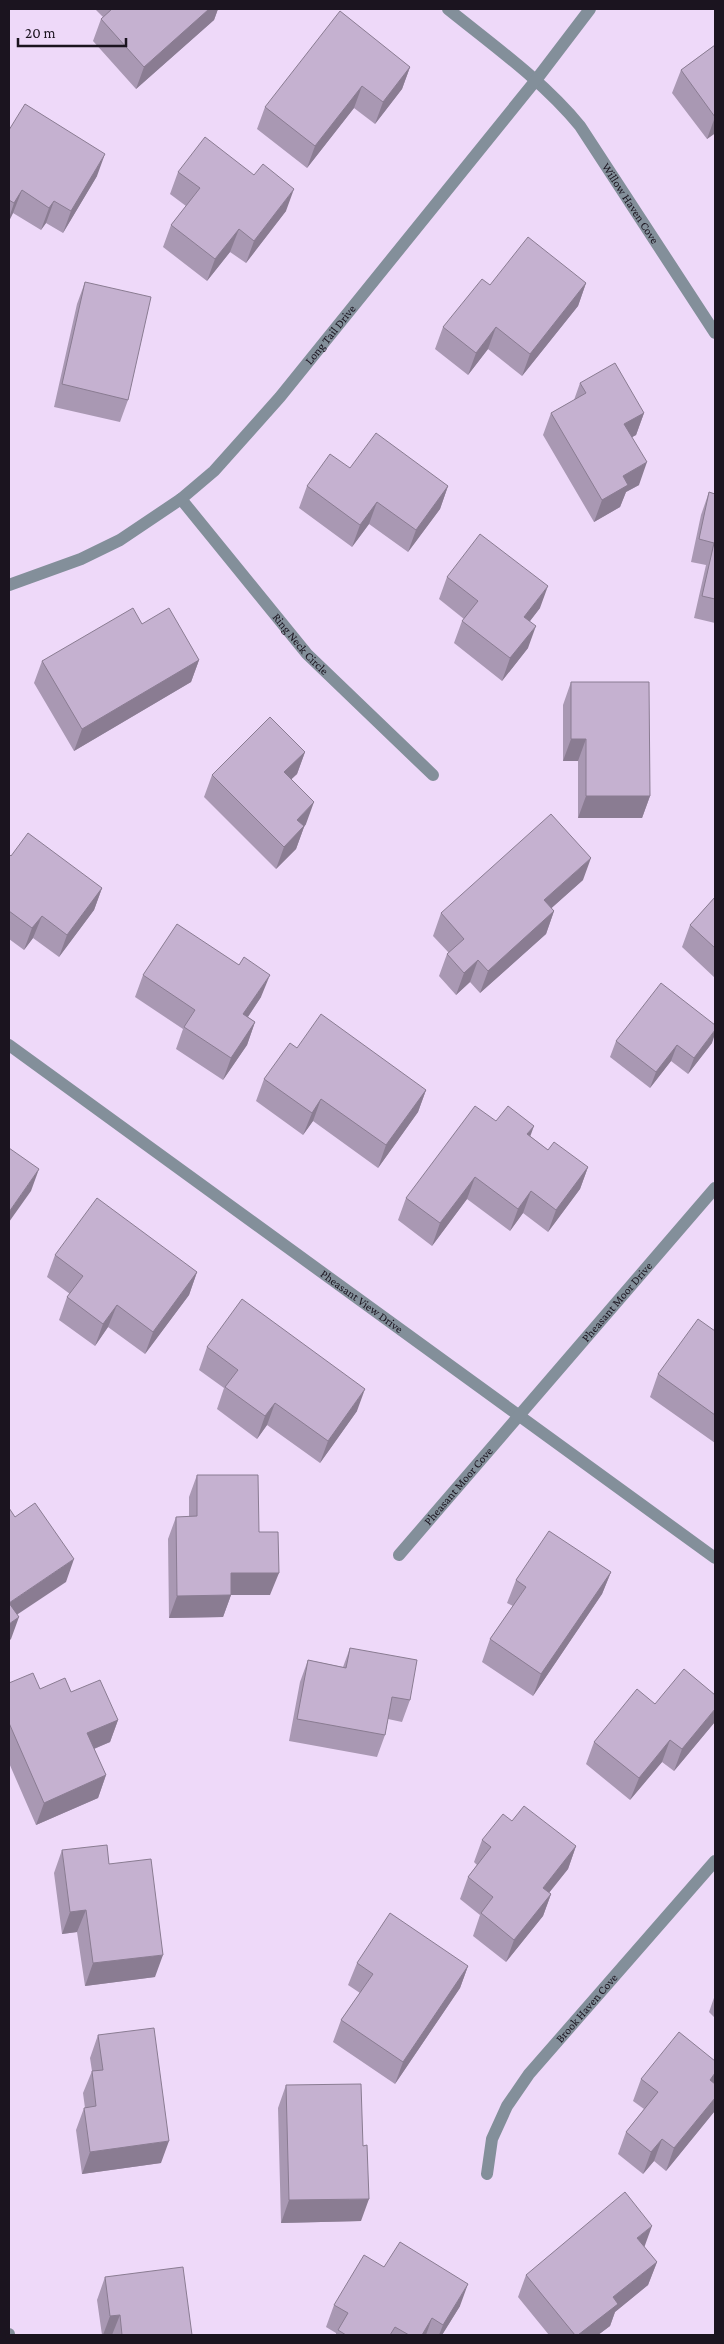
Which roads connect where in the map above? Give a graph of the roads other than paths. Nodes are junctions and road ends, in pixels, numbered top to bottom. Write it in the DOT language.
graph roads {
  1 [pos="448,9"];
  2 [pos="590,9"];
  3 [pos="536,80"];
  4 [pos="715,333"];
  5 [pos="181,499"];
  6 [pos="10,581"];
  7 [pos="433,775"];
  8 [pos="9,1045"];
  9 [pos="715,1188"];
  10 [pos="519,1416"];
  11 [pos="399,1555"];
  12 [pos="715,1558"];
  13 [pos="715,1861"];
  14 [pos="486,2174"];
  1 -- 3 [label="street, Willow Haven Cove"];
  2 -- 3 [label="street, Long Tail Drive"];
  3 -- 4 [label="street, Willow Haven Cove"];
  3 -- 5 [label="street, Long Tail Drive"];
  5 -- 6 [label="street, Long Tail Drive"];
  5 -- 7 [label="street, Ring Neck Circle"];
  8 -- 10 [label="street, Pheasant View Drive"];
  9 -- 10 [label="street, Pheasant Moor Drive"];
  10 -- 11 [label="street, Pheasant Moor Cove"];
  10 -- 12 [label="street, Pheasant View Drive"];
  13 -- 14 [label="street, Brook Haven Cove"];
}
